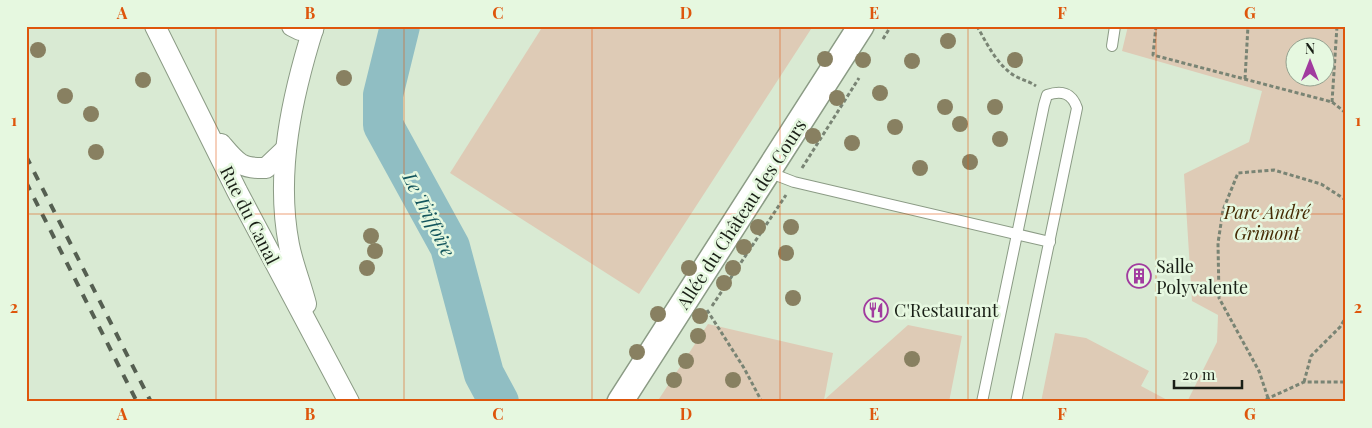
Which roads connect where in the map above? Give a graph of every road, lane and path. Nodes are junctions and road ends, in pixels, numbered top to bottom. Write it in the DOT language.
graph roads {
  1 [pos="155,26"];
  2 [pos="292,26"];
  3 [pos="862,26"];
  4 [pos="977,26"];
  5 [pos="1115,26"];
  6 [pos="1156,26"];
  7 [pos="1248,26"];
  8 [pos="1337,26"];
  9 [pos="313,28"];
  10 [pos="1112,46"];
  11 [pos="1245,79"];
  12 [pos="1047,95"];
  13 [pos="1332,102"];
  14 [pos="1346,113"];
  15 [pos="204,125"];
  16 [pos="286,149"];
  17 [pos="768,172"];
  18 [pos="1346,200"];
  19 [pos="1017,234"];
  20 [pos="1050,242"];
  21 [pos="690,293"];
  22 [pos="1346,317"];
  23 [pos="317,344"];
  24 [pos="1304,382"];
  25 [pos="1346,382"];
  26 [pos="1268,398"];
  27 [pos="350,402"];
  28 [pos="620,402"];
  29 [pos="762,402"];
  30 [pos="982,402"];
  31 [pos="1016,402"];
  32 [pos="1260,402"];
  1 -- 15 [label="street, Rue du Canal"];
  2 -- 9 [label="street"];
  3 -- 17 [label="street, Allée du Château des Cours"];
  4 -- 12 [label="path"];
  5 -- 10 [label="lane"];
  6 -- 11 [label="path"];
  7 -- 11 [label="path"];
  8 -- 13 [label="path"];
  9 -- 16 [label="street"];
  11 -- 13 [label="path"];
  12 -- 19 [label="lane"];
  12 -- 20 [label="lane"];
  13 -- 14 [label="path"];
  15 -- 16 [label="street"];
  15 -- 23 [label="street, Rue du Canal"];
  16 -- 23 [label="street"];
  17 -- 19 [label="lane"];
  17 -- 21 [label="street, Allée du Château des Cours"];
  18 -- 26 [label="path"];
  19 -- 20 [label="lane"];
  19 -- 30 [label="lane"];
  20 -- 31 [label="lane"];
  21 -- 28 [label="street, Allée du Château des Cours"];
  21 -- 29 [label="path"];
  22 -- 24 [label="path"];
  23 -- 27 [label="street, Rue du Canal"];
  24 -- 25 [label="path"];
  24 -- 26 [label="path"];
  26 -- 32 [label="path"];
}
